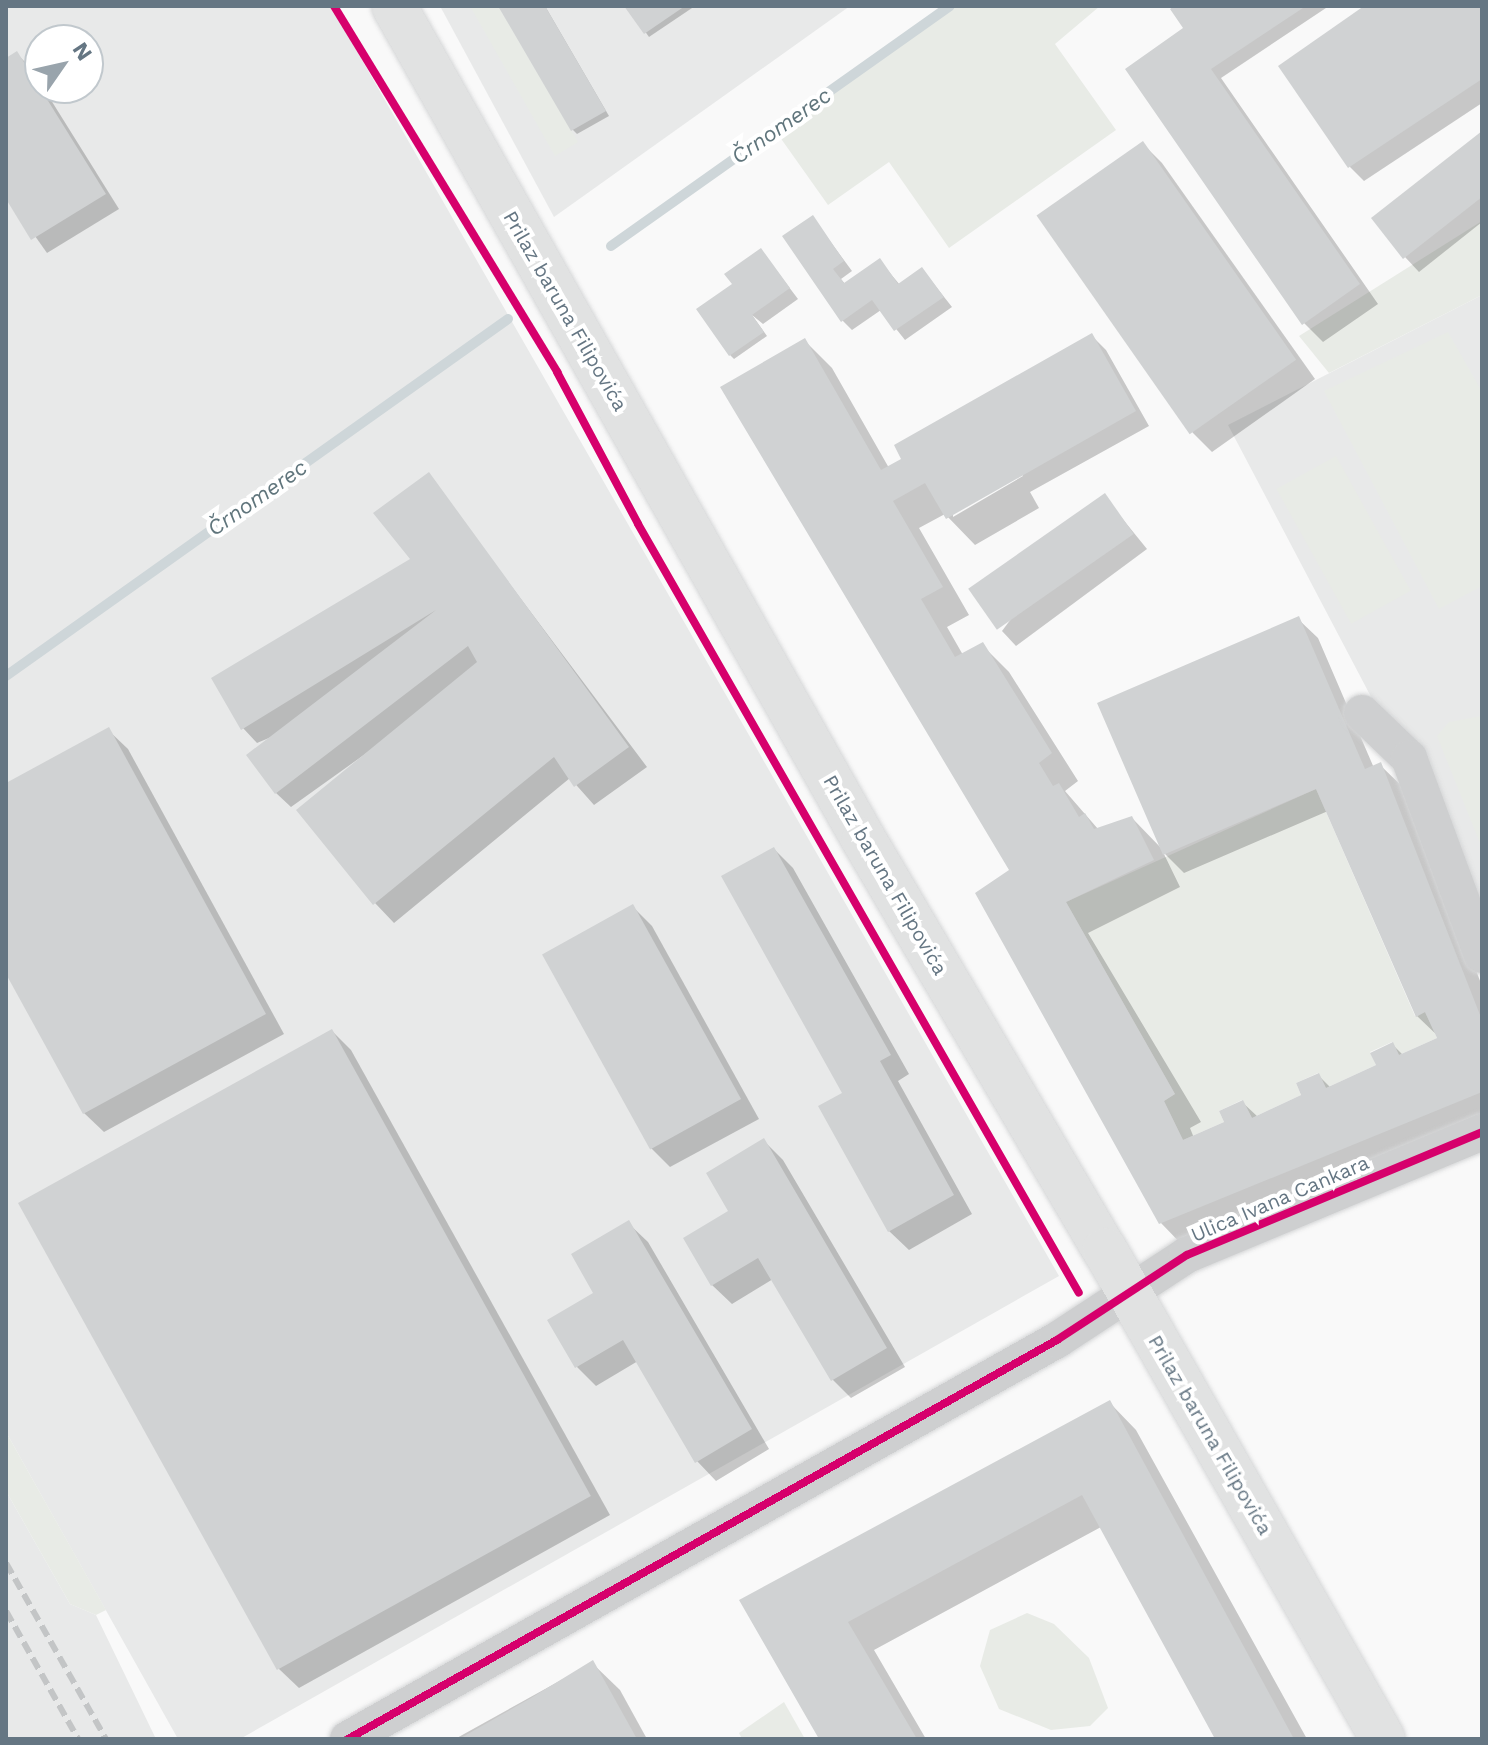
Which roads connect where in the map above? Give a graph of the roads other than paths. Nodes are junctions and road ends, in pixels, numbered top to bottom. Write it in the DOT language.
graph roads {
  1 [pos="394,6"];
  2 [pos="1362,713"];
  3 [pos="1482,955"];
  4 [pos="1482,1132"];
  5 [pos="1129,1292"];
  6 [pos="348,1739"];
  7 [pos="1383,1739"];
  1 -- 5 [label="main road, Prilaz baruna Filipovića"];
  2 -- 3 [label="street"];
  4 -- 5 [label="street, Ulica Ivana Cankara"];
  5 -- 6 [label="street, Ulica Ivana Cankara"];
  5 -- 7 [label="main road, Prilaz baruna Filipovića"];
}
